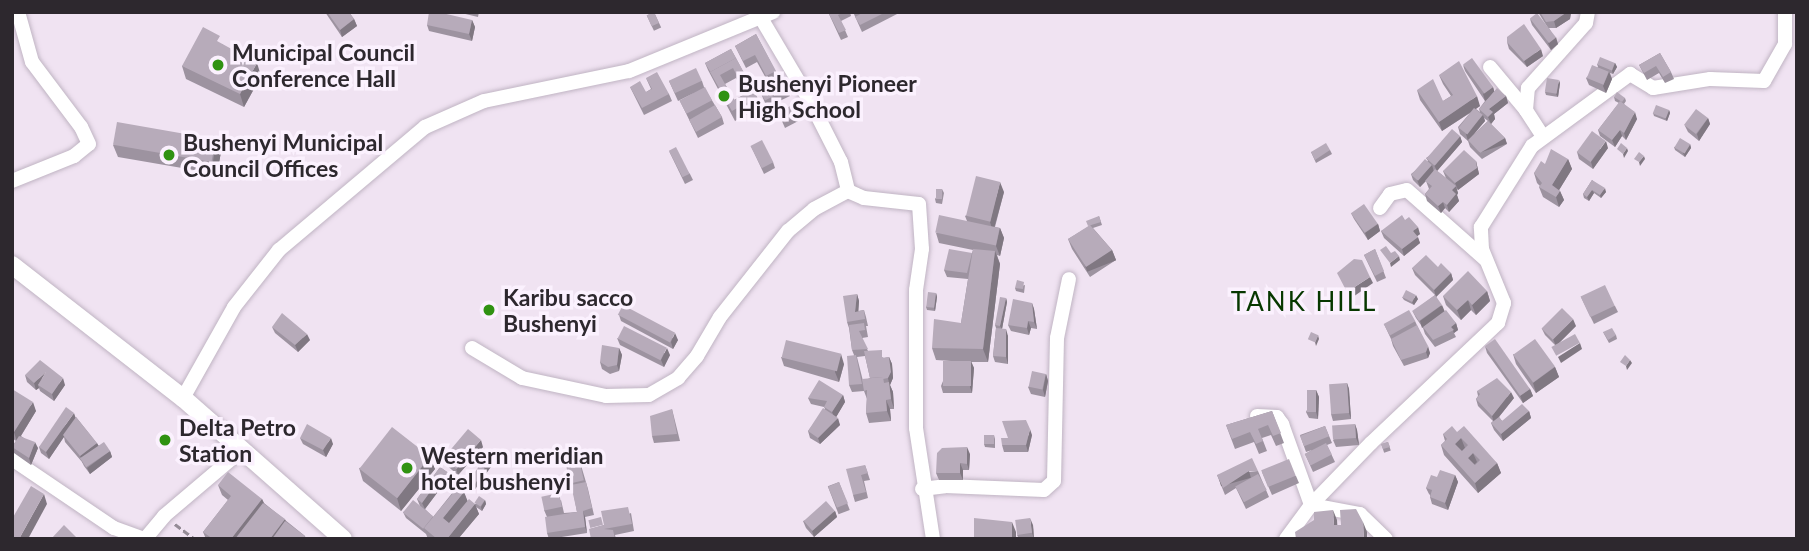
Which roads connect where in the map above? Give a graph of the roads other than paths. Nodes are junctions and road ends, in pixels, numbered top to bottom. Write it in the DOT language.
graph roads {
  1 [pos="18,12"];
  2 [pos="1588,12"];
  3 [pos="1786,12"];
  4 [pos="767,15"];
  5 [pos="1490,67"];
  6 [pos="1526,110"];
  7 [pos="1542,135"];
  8 [pos="12,181"];
  9 [pos="848,191"];
  10 [pos="1380,208"];
  11 [pos="1486,260"];
  12 [pos="12,265"];
  13 [pos="1069,279"];
  14 [pos="472,348"];
  15 [pos="183,398"];
  16 [pos="1243,420"];
  17 [pos="243,449"];
  18 [pos="12,458"];
  19 [pos="922,489"];
  20 [pos="1311,505"];
  21 [pos="145,539"];
  22 [pos="343,539"];
  23 [pos="933,539"];
  24 [pos="1286,539"];
  25 [pos="1386,539"];
  1 -- 8 [label="street"];
  2 -- 6 [label="street"];
  3 -- 7 [label="street"];
  4 -- 9 [label="street"];
  4 -- 15 [label="street"];
  5 -- 6 [label="street"];
  6 -- 7 [label="street"];
  7 -- 11 [label="street"];
  9 -- 14 [label="street"];
  9 -- 19 [label="street"];
  10 -- 11 [label="street"];
  11 -- 20 [label="street"];
  12 -- 15 [label="main road"];
  13 -- 19 [label="street"];
  15 -- 17 [label="main road"];
  16 -- 20 [label="street"];
  17 -- 21 [label="street"];
  17 -- 22 [label="main road"];
  18 -- 21 [label="street"];
  19 -- 23 [label="street"];
  20 -- 24 [label="street"];
  20 -- 25 [label="street"];
}
